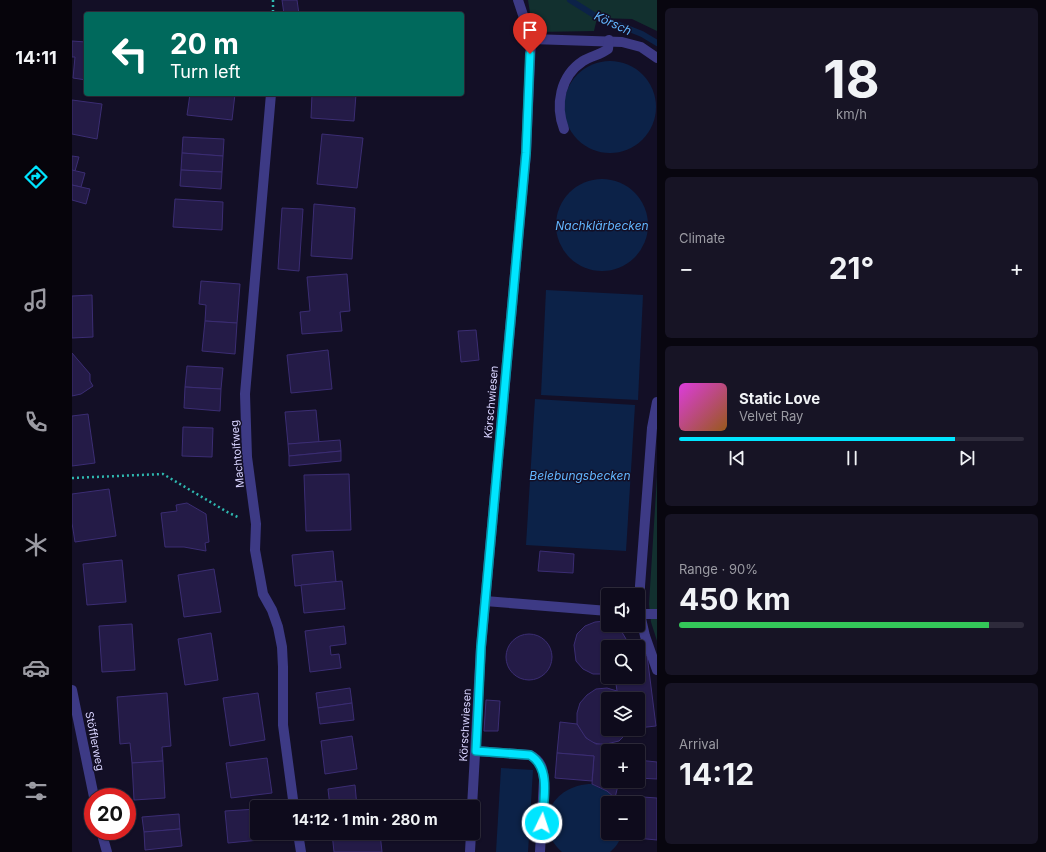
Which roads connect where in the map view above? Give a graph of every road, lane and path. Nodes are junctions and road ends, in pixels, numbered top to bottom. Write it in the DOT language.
graph roads {
  1 [pos="273,0"];
  2 [pos="518,0"];
  3 [pos="273,12"];
  4 [pos="531,39"];
  5 [pos="608,40"];
  6 [pos="657,58"];
  7 [pos="271,96"];
  8 [pos="564,129"];
  9 [pos="657,402"];
  10 [pos="72,478"];
  11 [pos="256,524"];
  12 [pos="641,588"];
  13 [pos="485,601"];
  14 [pos="601,610"];
  15 [pos="645,614"];
  16 [pos="657,614"];
  17 [pos="644,632"];
  18 [pos="657,670"];
  19 [pos="72,690"];
  20 [pos="476,751"];
  21 [pos="92,788"];
  22 [pos="293,800"];
  23 [pos="472,800"];
  24 [pos="104,840"];
  25 [pos="299,840"];
  26 [pos="471,840"];
  27 [pos="107,852"];
  28 [pos="301,852"];
  29 [pos="470,852"];
  30 [pos="540,852"];
  1 -- 3 [label="path"];
  2 -- 4 [label="street, Körschwiesen"];
  4 -- 5 [label="street"];
  4 -- 13 [label="street, Körschwiesen"];
  5 -- 6 [label="street"];
  5 -- 8 [label="street"];
  7 -- 11 [label="street, Machtolfweg"];
  9 -- 12 [label="street"];
  10 -- 11 [label="path"];
  11 -- 22 [label="street, Machtolfweg"];
  13 -- 14 [label="street"];
  13 -- 20 [label="street, Körschwiesen"];
  15 -- 16 [label="street"];
  17 -- 18 [label="street"];
  19 -- 21 [label="street, Stöfflerweg"];
  20 -- 23 [label="street, Körschwiesen"];
  20 -- 30 [label="street"];
  24 -- 27 [label="street"];
  25 -- 28 [label="street"];
  26 -- 29 [label="street"];
}
